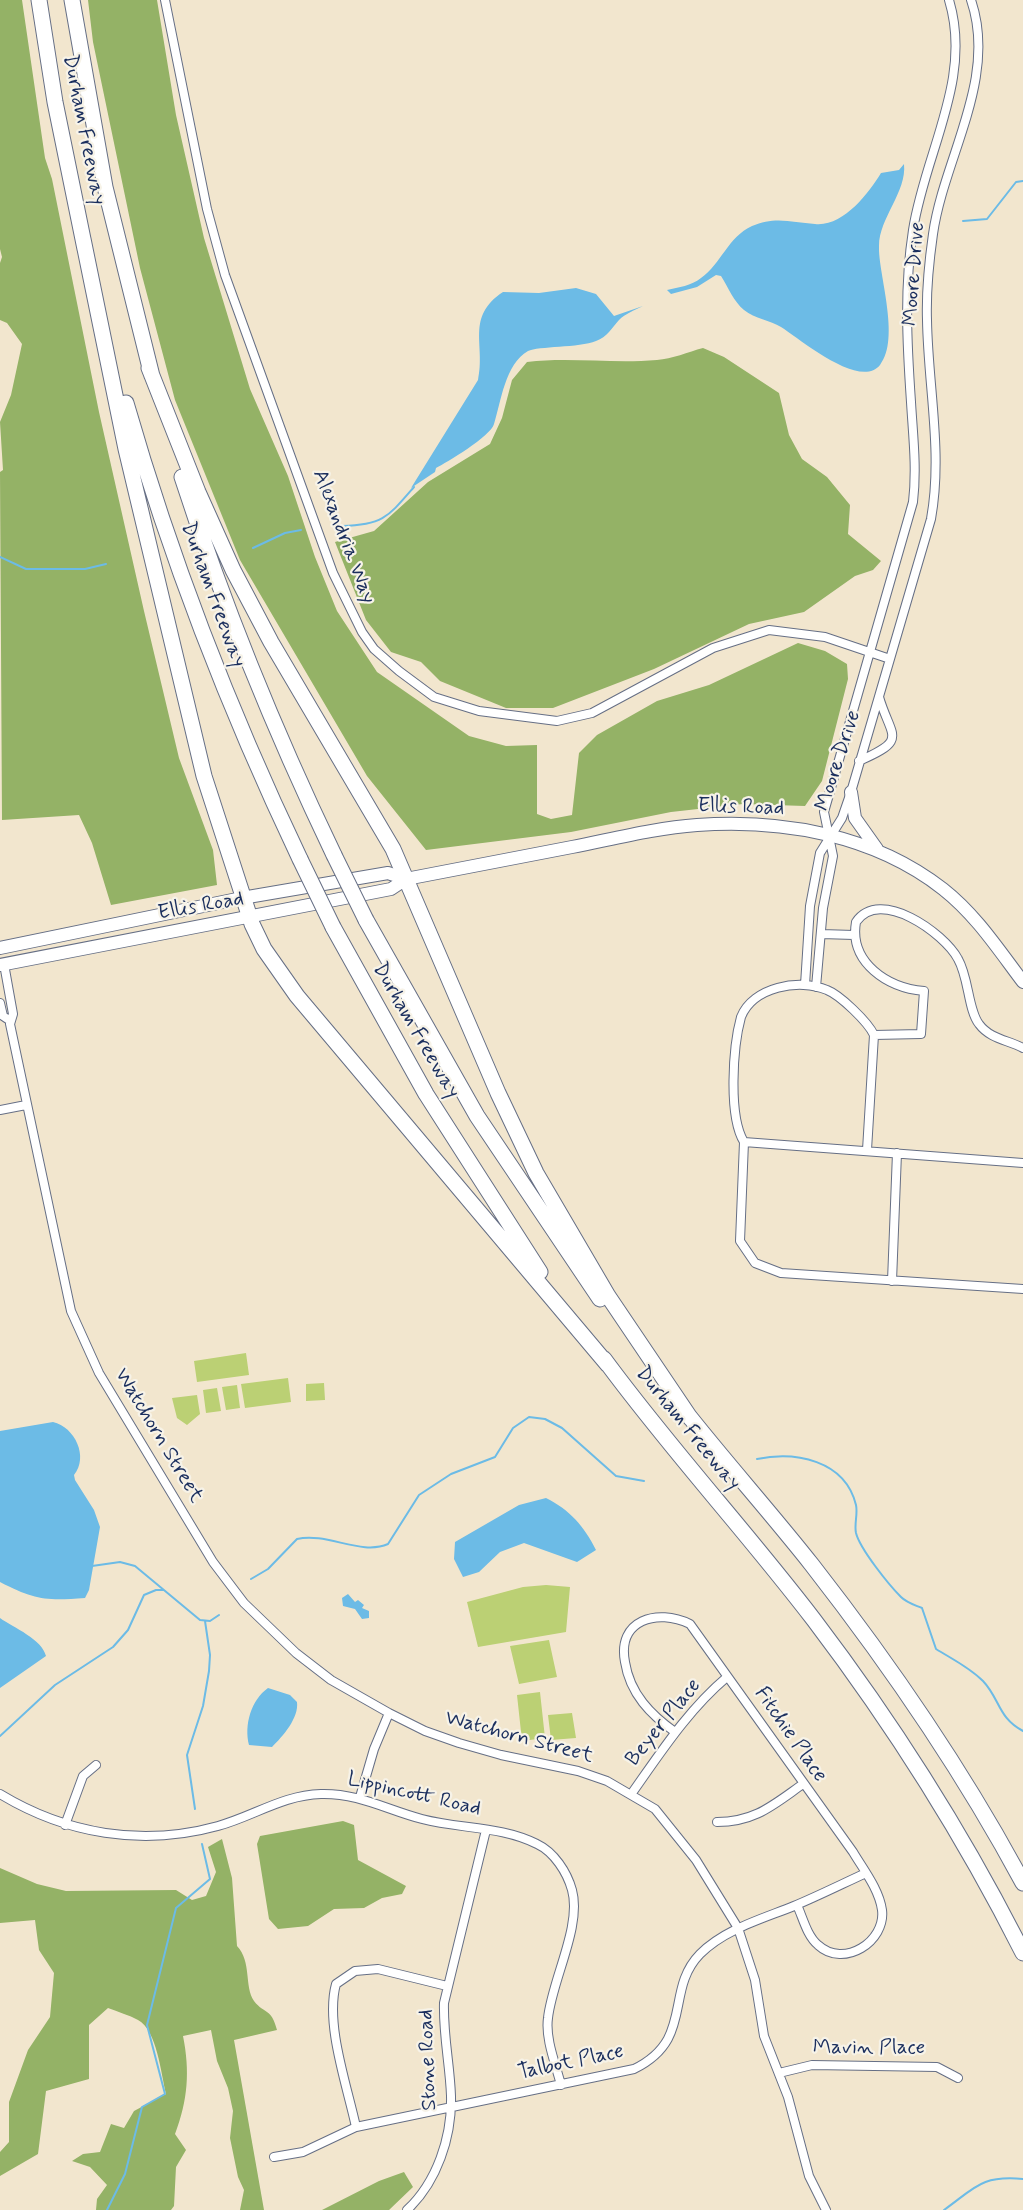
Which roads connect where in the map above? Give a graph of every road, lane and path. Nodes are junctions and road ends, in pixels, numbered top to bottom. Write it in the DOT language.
graph roads {
  1 [pos="39,0"];
  2 [pos="72,0"];
  3 [pos="165,0"];
  4 [pos="949,0"];
  5 [pos="971,0"];
  6 [pos="83,239"];
  7 [pos="149,368"];
  8 [pos="868,652"];
  9 [pos="890,659"];
  10 [pos="879,696"];
  11 [pos="859,761"];
  12 [pos="851,792"];
  13 [pos="829,835"];
  14 [pos="878,850"];
  15 [pos="406,879"];
  16 [pos="242,898"];
  17 [pos="249,918"];
  18 [pos="821,934"];
  19 [pos="854,934"];
  20 [pos="62,937"];
  21 [pos="0,948"];
  22 [pos="2,963"];
  23 [pos="1023,982"];
  24 [pos="805,985"];
  25 [pos="816,987"];
  26 [pos="0,1003"];
  27 [pos="9,1020"];
  28 [pos="874,1035"];
  29 [pos="1023,1048"];
  30 [pos="26,1105"];
  31 [pos="0,1110"];
  32 [pos="744,1142"];
  33 [pos="867,1150"];
  34 [pos="897,1153"];
  35 [pos="1023,1163"];
  36 [pos="892,1281"];
  37 [pos="1023,1289"];
  38 [pos="608,1365"];
  39 [pos="691,1419"];
  40 [pos="728,1677"];
  41 [pos="389,1713"];
  42 [pos="675,1732"];
  43 [pos="96,1765"];
  44 [pos="803,1784"];
  45 [pos="632,1793"];
  46 [pos="0,1794"];
  47 [pos="360,1797"];
  48 [pos="717,1822"];
  49 [pos="65,1825"];
  50 [pos="486,1830"];
  51 [pos="866,1873"];
  52 [pos="1023,1883"];
  53 [pos="797,1905"];
  54 [pos="738,1928"];
  55 [pos="1023,1953"];
  56 [pos="447,1986"];
  57 [pos="779,2073"];
  58 [pos="958,2078"];
  59 [pos="561,2085"];
  60 [pos="451,2108"];
  61 [pos="356,2127"];
  62 [pos="274,2157"];
  63 [pos="407,2210"];
  64 [pos="826,2210"];
  1 -- 6 [label="highway, Durham Freeway"];
  2 -- 7 [label="highway, Durham Freeway"];
  3 -- 8 [label="street, Alexandria Way"];
  4 -- 8 [label="street, Moore Drive"];
  5 -- 9 [label="street, Moore Drive"];
  6 -- 16 [label="highway"];
  6 -- 38 [label="highway, Durham Freeway, bridge"];
  7 -- 15 [label="highway"];
  7 -- 39 [label="highway, Durham Freeway, bridge"];
  8 -- 9 [label="street, Alexandria Way"];
  8 -- 13 [label="street, Moore Drive"];
  9 -- 10 [label="street, Moore Drive"];
  10 -- 11 [label="street, Moore Drive"];
  10 -- 11 [label="street"];
  11 -- 12 [label="street, Moore Drive"];
  12 -- 13 [label="street, Moore Drive"];
  12 -- 14 [label="main road"];
  13 -- 14 [label="main road, Ellis Road"];
  13 -- 15 [label="main road, Ellis Road"];
  13 -- 18 [label="street"];
  13 -- 24 [label="street"];
  14 -- 23 [label="main road, Ellis Road"];
  15 -- 16 [label="main road, Ellis Road"];
  15 -- 17 [label="main road, Ellis Road"];
  15 -- 39 [label="highway"];
  16 -- 17 [label="highway"];
  16 -- 20 [label="main road, Ellis Road"];
  17 -- 22 [label="main road, Ellis Road"];
  17 -- 38 [label="highway"];
  18 -- 19 [label="street"];
  18 -- 25 [label="street"];
  19 -- 28 [label="street"];
  19 -- 29 [label="street"];
  20 -- 21 [label="main road, Ellis Road"];
  20 -- 22 [label="main road"];
  22 -- 27 [label="street, Watchorn Street"];
  24 -- 25 [label="street"];
  24 -- 32 [label="street"];
  25 -- 28 [label="street"];
  26 -- 27 [label="street, Watchorn Street"];
  27 -- 30 [label="street, Watchorn Street"];
  28 -- 33 [label="street"];
  30 -- 31 [label="street"];
  30 -- 41 [label="street, Watchorn Street"];
  32 -- 33 [label="street"];
  32 -- 36 [label="street"];
  33 -- 34 [label="street"];
  34 -- 35 [label="street"];
  34 -- 36 [label="street"];
  36 -- 37 [label="street"];
  38 -- 55 [label="highway, Durham Freeway"];
  39 -- 52 [label="highway, Durham Freeway"];
  40 -- 42 [label="street, Beyer Place"];
  40 -- 42 [label="street, Fitchie Place"];
  40 -- 44 [label="street, Fitchie Place"];
  41 -- 45 [label="street, Watchorn Street"];
  41 -- 47 [label="street"];
  42 -- 45 [label="street, Beyer Place"];
  43 -- 49 [label="street"];
  44 -- 48 [label="street"];
  44 -- 51 [label="street, Fitchie Place"];
  45 -- 54 [label="street, Watchorn Street"];
  46 -- 49 [label="street, Lippincott Road"];
  47 -- 49 [label="street, Lippincott Road"];
  47 -- 50 [label="street, Lippincott Road"];
  50 -- 56 [label="street, Stone Road"];
  50 -- 59 [label="street, Lippincott Road"];
  51 -- 53 [label="street, Talbot Place"];
  51 -- 53 [label="street, Fitchie Place"];
  53 -- 54 [label="street, Talbot Place"];
  54 -- 57 [label="street, Watchorn Street"];
  54 -- 59 [label="street, Talbot Place"];
  56 -- 60 [label="street, Stone Road"];
  56 -- 61 [label="street"];
  57 -- 58 [label="street, Mavin Place"];
  57 -- 64 [label="street, Watchorn Street"];
  59 -- 60 [label="street, Talbot Place"];
  60 -- 61 [label="street, Talbot Place"];
  60 -- 63 [label="street, Stone Road"];
  61 -- 62 [label="street, Talbot Place"];
}
